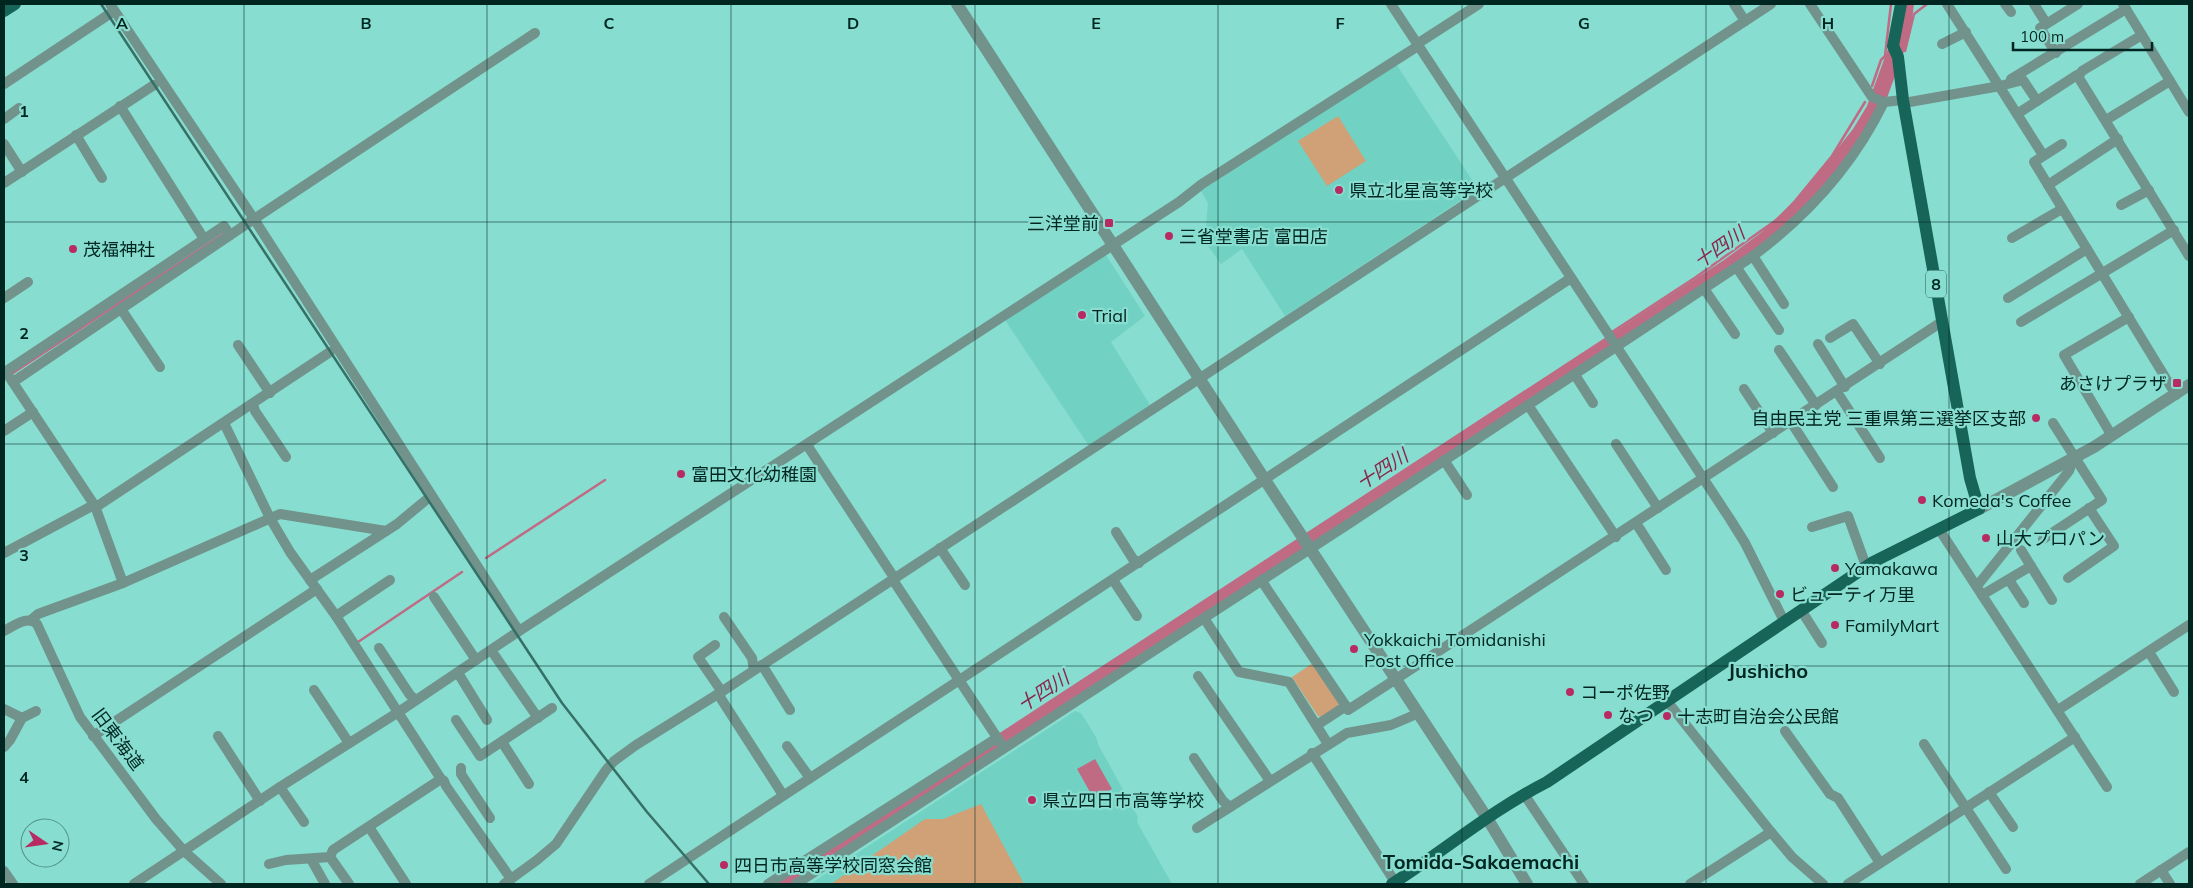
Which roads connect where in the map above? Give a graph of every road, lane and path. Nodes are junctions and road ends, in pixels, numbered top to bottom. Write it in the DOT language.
graph roads {
  1 [pos="15,4"];
  2 [pos="957,4"];
  3 [pos="1391,4"];
  4 [pos="1479,4"];
  5 [pos="1734,4"];
  6 [pos="1771,4"];
  7 [pos="1810,4"];
  8 [pos="1947,4"];
  9 [pos="2034,4"];
  10 [pos="2074,5"];
  11 [pos="1899,6"];
  12 [pos="2124,6"];
  13 [pos="112,7"];
  14 [pos="4,11"];
  15 [pos="1745,21"];
  16 [pos="2046,23"];
  17 [pos="1966,32"];
  18 [pos="535,33"];
  19 [pos="2142,36"];
  20 [pos="1942,44"];
  21 [pos="1418,45"];
  22 [pos="2056,53"];
  23 [pos="2078,77"];
  24 [pos="2170,81"];
  25 [pos="4,84"];
  26 [pos="154,85"];
  27 [pos="2000,86"];
  28 [pos="1904,101"];
  29 [pos="2037,101"];
  30 [pos="1884,102"];
  31 [pos="120,106"];
  32 [pos="19,108"];
  33 [pos="2189,112"];
  34 [pos="2017,114"];
  35 [pos="4,119"];
  36 [pos="2106,120"];
  37 [pos="76,136"];
  38 [pos="2118,139"];
  39 [pos="4,144"];
  40 [pos="2062,144"];
  41 [pos="2043,155"];
  42 [pos="22,172"];
  43 [pos="102,178"];
  44 [pos="1506,179"];
  45 [pos="4,183"];
  46 [pos="2048,185"];
  47 [pos="2149,190"];
  48 [pos="2121,205"];
  49 [pos="2062,209"];
  50 [pos="254,219"];
  51 [pos="2174,230"];
  52 [pos="228,233"];
  53 [pos="204,238"];
  54 [pos="2012,238"];
  55 [pos="1112,244"];
  56 [pos="2087,249"];
  57 [pos="1753,256"];
  58 [pos="2189,256"];
  59 [pos="1737,268"];
  60 [pos="2102,273"];
  61 [pos="1571,278"];
  62 [pos="28,282"];
  63 [pos="1705,290"];
  64 [pos="4,298"];
  65 [pos="2008,298"];
  66 [pos="1784,304"];
  67 [pos="121,309"];
  68 [pos="2129,317"];
  69 [pos="1943,321"];
  70 [pos="2021,322"];
  71 [pos="1779,330"];
  72 [pos="1734,334"];
  73 [pos="1830,338"];
  74 [pos="1615,344"];
  75 [pos="1818,344"];
  76 [pos="238,345"];
  77 [pos="1779,350"];
  78 [pos="330,352"];
  79 [pos="1880,364"];
  80 [pos="160,367"];
  81 [pos="8,375"];
  82 [pos="1574,375"];
  83 [pos="1199,378"];
  84 [pos="2189,386"];
  85 [pos="1744,389"];
  86 [pos="1841,389"];
  87 [pos="270,392"];
  88 [pos="2176,395"];
  89 [pos="1593,403"];
  90 [pos="253,404"];
  91 [pos="1528,405"];
  92 [pos="1816,406"];
  93 [pos="33,412"];
  94 [pos="1791,422"];
  95 [pos="224,423"];
  96 [pos="2053,423"];
  97 [pos="4,431"];
  98 [pos="1773,434"];
  99 [pos="2112,436"];
  100 [pos="1616,444"];
  101 [pos="807,445"];
  102 [pos="286,457"];
  103 [pos="1880,458"];
  104 [pos="2074,458"];
  105 [pos="1444,460"];
  106 [pos="1703,478"];
  107 [pos="1265,480"];
  108 [pos="1833,487"];
  109 [pos="1466,495"];
  110 [pos="426,500"];
  111 [pos="95,506"];
  112 [pos="1658,508"];
  113 [pos="2089,508"];
  114 [pos="1978,509"];
  115 [pos="270,518"];
  116 [pos="1636,523"];
  117 [pos="1812,527"];
  118 [pos="1939,529"];
  119 [pos="386,531"];
  120 [pos="1116,532"];
  121 [pos="1616,537"];
  122 [pos="2043,539"];
  123 [pos="940,548"];
  124 [pos="1310,548"];
  125 [pos="2021,550"];
  126 [pos="4,553"];
  127 [pos="1139,563"];
  128 [pos="1866,566"];
  129 [pos="2031,566"];
  130 [pos="1666,570"];
  131 [pos="2068,578"];
  132 [pos="894,579"];
  133 [pos="310,580"];
  134 [pos="390,580"];
  135 [pos="1113,580"];
  136 [pos="1261,580"];
  137 [pos="2008,580"];
  138 [pos="123,582"];
  139 [pos="965,585"];
  140 [pos="317,589"];
  141 [pos="1979,591"];
  142 [pos="434,597"];
  143 [pos="2052,600"];
  144 [pos="2024,603"];
  145 [pos="1801,610"];
  146 [pos="336,616"];
  147 [pos="1137,616"];
  148 [pos="724,617"];
  149 [pos="1204,618"];
  150 [pos="31,620"];
  151 [pos="1784,621"];
  152 [pos="2189,625"];
  153 [pos="4,631"];
  154 [pos="520,631"];
  155 [pos="1822,643"];
  156 [pos="715,645"];
  157 [pos="379,648"];
  158 [pos="491,650"];
  159 [pos="2149,652"];
  160 [pos="476,660"];
  161 [pos="758,667"];
  162 [pos="458,673"];
  163 [pos="1198,676"];
  164 [pos="1396,679"];
  165 [pos="960,680"];
  166 [pos="314,690"];
  167 [pos="2174,692"];
  168 [pos="720,693"];
  169 [pos="416,700"];
  170 [pos="1667,701"];
  171 [pos="1346,706"];
  172 [pos="552,708"];
  173 [pos="4,709"];
  174 [pos="790,710"];
  175 [pos="2058,710"];
  176 [pos="36,711"];
  177 [pos="398,712"];
  178 [pos="1418,713"];
  179 [pos="22,718"];
  180 [pos="538,718"];
  181 [pos="456,720"];
  182 [pos="487,720"];
  183 [pos="1317,725"];
  184 [pos="1785,731"];
  185 [pos="93,736"];
  186 [pos="218,736"];
  187 [pos="2075,737"];
  188 [pos="502,742"];
  189 [pos="349,743"];
  190 [pos="1000,743"];
  191 [pos="1328,744"];
  192 [pos="1924,744"];
  193 [pos="787,746"];
  194 [pos="4,747"];
  195 [pos="1312,753"];
  196 [pos="1194,758"];
  197 [pos="810,778"];
  198 [pos="442,780"];
  199 [pos="1270,781"];
  200 [pos="529,784"];
  201 [pos="280,787"];
  202 [pos="2107,787"];
  203 [pos="1989,792"];
  204 [pos="1524,794"];
  205 [pos="783,795"];
  206 [pos="260,801"];
  207 [pos="1230,807"];
  208 [pos="1965,808"];
  209 [pos="490,818"];
  210 [pos="1487,818"];
  211 [pos="304,822"];
  212 [pos="369,826"];
  213 [pos="1197,828"];
  214 [pos="2013,828"];
  215 [pos="1771,832"];
  216 [pos="184,851"];
  217 [pos="2189,852"];
  218 [pos="330,857"];
  219 [pos="311,859"];
  220 [pos="1880,863"];
  221 [pos="270,864"];
  222 [pos="2006,869"];
  223 [pos="2161,870"];
  224 [pos="4,871"];
  225 [pos="1704,881"];
  226 [pos="508,882"];
  227 [pos="1394,883"];
  228 [pos="13,884"];
  229 [pos="134,884"];
  230 [pos="221,884"];
  231 [pos="325,884"];
  232 [pos="349,884"];
  233 [pos="406,884"];
  234 [pos="649,884"];
  235 [pos="768,884"];
  236 [pos="796,884"];
  237 [pos="1527,884"];
  238 [pos="1584,884"];
  239 [pos="1690,884"];
  240 [pos="1823,884"];
  241 [pos="1848,884"];
  242 [pos="2140,884"];
  243 [pos="2170,884"];
  1 -- 14 [label="main road"];
  2 -- 55 [label="street"];
  3 -- 21 [label="street"];
  4 -- 21 [label="street"];
  5 -- 15 [label="street"];
  6 -- 15 [label="street"];
  7 -- 30 [label="street"];
  8 -- 17 [label="street"];
  9 -- 16 [label="street"];
  10 -- 16 [label="street"];
  11 -- 28 [label="main road, 8"];
  12 -- 19 [label="street"];
  12 -- 22 [label="street"];
  13 -- 25 [label="street"];
  13 -- 50 [label="street"];
  15 -- 44 [label="street"];
  16 -- 22 [label="street"];
  17 -- 20 [label="street"];
  17 -- 27 [label="street"];
  18 -- 50 [label="street"];
  19 -- 23 [label="street"];
  19 -- 24 [label="street"];
  21 -- 44 [label="street"];
  21 -- 55 [label="street"];
  22 -- 27 [label="street"];
  23 -- 29 [label="street"];
  23 -- 36 [label="street"];
  24 -- 33 [label="street"];
  24 -- 36 [label="street"];
  26 -- 31 [label="street"];
  27 -- 28 [label="street"];
  27 -- 29 [label="street"];
  27 -- 34 [label="street"];
  28 -- 30 [label="street"];
  28 -- 69 [label="main road, 8"];
  29 -- 34 [label="street"];
  30 -- 57 [label="street"];
  31 -- 37 [label="street"];
  31 -- 53 [label="street"];
  32 -- 35 [label="street"];
  34 -- 41 [label="street"];
  36 -- 38 [label="street"];
  37 -- 42 [label="street"];
  37 -- 43 [label="street"];
  38 -- 46 [label="street"];
  38 -- 47 [label="street"];
  39 -- 42 [label="street"];
  40 -- 41 [label="street"];
  41 -- 46 [label="street"];
  42 -- 45 [label="street"];
  44 -- 61 [label="street"];
  44 -- 83 [label="street"];
  46 -- 49 [label="street"];
  47 -- 48 [label="street"];
  47 -- 51 [label="street"];
  49 -- 54 [label="street"];
  49 -- 56 [label="street"];
  50 -- 52 [label="street"];
  50 -- 154 [label="street"];
  51 -- 58 [label="street"];
  51 -- 60 [label="street"];
  52 -- 53 [label="street"];
  52 -- 67 [label="street"];
  53 -- 81 [label="street"];
  55 -- 83 [label="street"];
  55 -- 101 [label="street"];
  56 -- 60 [label="street"];
  56 -- 65 [label="street"];
  57 -- 59 [label="street"];
  57 -- 66 [label="street"];
  59 -- 63 [label="street"];
  59 -- 71 [label="street"];
  60 -- 68 [label="street"];
  60 -- 70 [label="street"];
  61 -- 74 [label="street"];
  61 -- 107 [label="street"];
  62 -- 64 [label="street"];
  63 -- 72 [label="street"];
  63 -- 74 [label="street"];
  67 -- 80 [label="street"];
  67 -- 81 [label="street"];
  68 -- 88 [label="street"];
  68 -- 99 [label="street"];
  69 -- 79 [label="street"];
  69 -- 114 [label="main road, 8"];
  73 -- 79 [label="street"];
  74 -- 82 [label="street"];
  74 -- 106 [label="street"];
  75 -- 86 [label="street"];
  76 -- 87 [label="street"];
  77 -- 92 [label="street"];
  78 -- 87 [label="street"];
  79 -- 86 [label="street"];
  81 -- 93 [label="street"];
  82 -- 89 [label="street"];
  82 -- 91 [label="street"];
  83 -- 107 [label="street"];
  83 -- 123 [label="street"];
  84 -- 88 [label="street"];
  85 -- 98 [label="street"];
  86 -- 92 [label="street"];
  86 -- 103 [label="street"];
  87 -- 90 [label="street"];
  88 -- 99 [label="street"];
  90 -- 95 [label="street"];
  90 -- 102 [label="street"];
  91 -- 105 [label="street"];
  91 -- 121 [label="street"];
  92 -- 94 [label="street"];
  93 -- 97 [label="street"];
  93 -- 111 [label="street"];
  94 -- 98 [label="street"];
  94 -- 108 [label="street"];
  95 -- 111 [label="street"];
  95 -- 115 [label="street"];
  96 -- 104 [label="street"];
  98 -- 106 [label="street"];
  99 -- 104 [label="street"];
  100 -- 112 [label="street"];
  101 -- 132 [label="street"];
  101 -- 154 [label="street"];
  104 -- 113 [label="street"];
  104 -- 114 [label="street"];
  104 -- 141 [label="street"];
  105 -- 109 [label="street"];
  105 -- 124 [label="street"];
  106 -- 112 [label="street"];
  106 -- 151 [label="street"];
  107 -- 124 [label="street"];
  107 -- 127 [label="street"];
  110 -- 119 [label="street"];
  111 -- 126 [label="street"];
  111 -- 138 [label="street"];
  112 -- 116 [label="street"];
  113 -- 122 [label="street"];
  113 -- 131 [label="street"];
  114 -- 118 [label="main road"];
  115 -- 119 [label="street"];
  115 -- 133 [label="street"];
  115 -- 138 [label="street"];
  116 -- 121 [label="street"];
  116 -- 130 [label="street"];
  117 -- 128 [label="street"];
  118 -- 128 [label="main road"];
  118 -- 141 [label="street"];
  119 -- 133 [label="street"];
  120 -- 127 [label="street"];
  121 -- 164 [label="street"];
  123 -- 132 [label="street"];
  123 -- 139 [label="street"];
  124 -- 136 [label="street"];
  124 -- 164 [label="street"];
  125 -- 129 [label="street"];
  127 -- 135 [label="street"];
  128 -- 145 [label="main road"];
  129 -- 137 [label="street"];
  129 -- 143 [label="street"];
  132 -- 161 [label="street"];
  132 -- 165 [label="street"];
  133 -- 140 [label="street"];
  134 -- 146 [label="street"];
  135 -- 147 [label="street"];
  135 -- 165 [label="street"];
  136 -- 149 [label="street"];
  136 -- 171 [label="street"];
  137 -- 141 [label="street"];
  137 -- 144 [label="street"];
  138 -- 150 [label="street"];
  140 -- 146 [label="street"];
  140 -- 185 [label="street"];
  141 -- 175 [label="street"];
  142 -- 160 [label="street"];
  145 -- 151 [label="main road"];
  145 -- 155 [label="street"];
  146 -- 177 [label="street"];
  148 -- 161 [label="street"];
  149 -- 183 [label="street"];
  149 -- 190 [label="street"];
  150 -- 153 [label="street"];
  150 -- 185 [label="street, 旧東海道"];
  151 -- 170 [label="main road"];
  152 -- 159 [label="street"];
  154 -- 158 [label="street"];
  156 -- 168 [label="street"];
  157 -- 169 [label="street"];
  158 -- 160 [label="street"];
  158 -- 180 [label="street"];
  159 -- 167 [label="street"];
  159 -- 175 [label="street"];
  160 -- 162 [label="street"];
  161 -- 168 [label="street"];
  161 -- 174 [label="street"];
  162 -- 169 [label="street"];
  162 -- 182 [label="street"];
  163 -- 199 [label="street"];
  164 -- 171 [label="street"];
  164 -- 178 [label="street"];
  165 -- 190 [label="street"];
  165 -- 197 [label="street"];
  166 -- 189 [label="street"];
  168 -- 205 [label="street"];
  168 -- 226 [label="street"];
  169 -- 177 [label="street"];
  170 -- 204 [label="main road"];
  170 -- 215 [label="street"];
  171 -- 183 [label="street"];
  172 -- 180 [label="street"];
  173 -- 179 [label="street"];
  175 -- 187 [label="street"];
  176 -- 179 [label="street"];
  177 -- 189 [label="street"];
  177 -- 198 [label="street"];
  178 -- 191 [label="street"];
  178 -- 210 [label="street"];
  179 -- 194 [label="street"];
  180 -- 188 [label="street"];
  181 -- 188 [label="street"];
  183 -- 191 [label="street"];
  184 -- 220 [label="street"];
  185 -- 216 [label="street, 旧東海道"];
  186 -- 206 [label="street"];
  187 -- 202 [label="street"];
  187 -- 203 [label="street"];
  188 -- 200 [label="street"];
  189 -- 201 [label="street"];
  190 -- 235 [label="street"];
  190 -- 236 [label="street"];
  191 -- 195 [label="street"];
  192 -- 208 [label="street"];
  193 -- 197 [label="street"];
  195 -- 199 [label="street"];
  195 -- 227 [label="street"];
  196 -- 207 [label="street"];
  197 -- 205 [label="street"];
  198 -- 209 [label="street"];
  198 -- 212 [label="street"];
  198 -- 226 [label="street"];
  199 -- 207 [label="street"];
  201 -- 206 [label="street"];
  201 -- 211 [label="street"];
  203 -- 208 [label="street"];
  203 -- 214 [label="street"];
  204 -- 210 [label="main road"];
  204 -- 238 [label="street"];
  205 -- 234 [label="street"];
  206 -- 216 [label="street"];
  207 -- 213 [label="street"];
  208 -- 220 [label="street"];
  208 -- 222 [label="street"];
  210 -- 227 [label="main road"];
  210 -- 237 [label="street"];
  212 -- 218 [label="street"];
  212 -- 233 [label="street"];
  215 -- 225 [label="street"];
  215 -- 240 [label="street"];
  216 -- 229 [label="street"];
  216 -- 230 [label="street, 旧東海道"];
  217 -- 223 [label="street"];
  218 -- 219 [label="street"];
  218 -- 232 [label="street"];
  219 -- 221 [label="street"];
  219 -- 231 [label="street"];
  220 -- 241 [label="street"];
  223 -- 242 [label="street"];
  223 -- 243 [label="street"];
  224 -- 228 [label="street"];
  225 -- 239 [label="street"];
}
